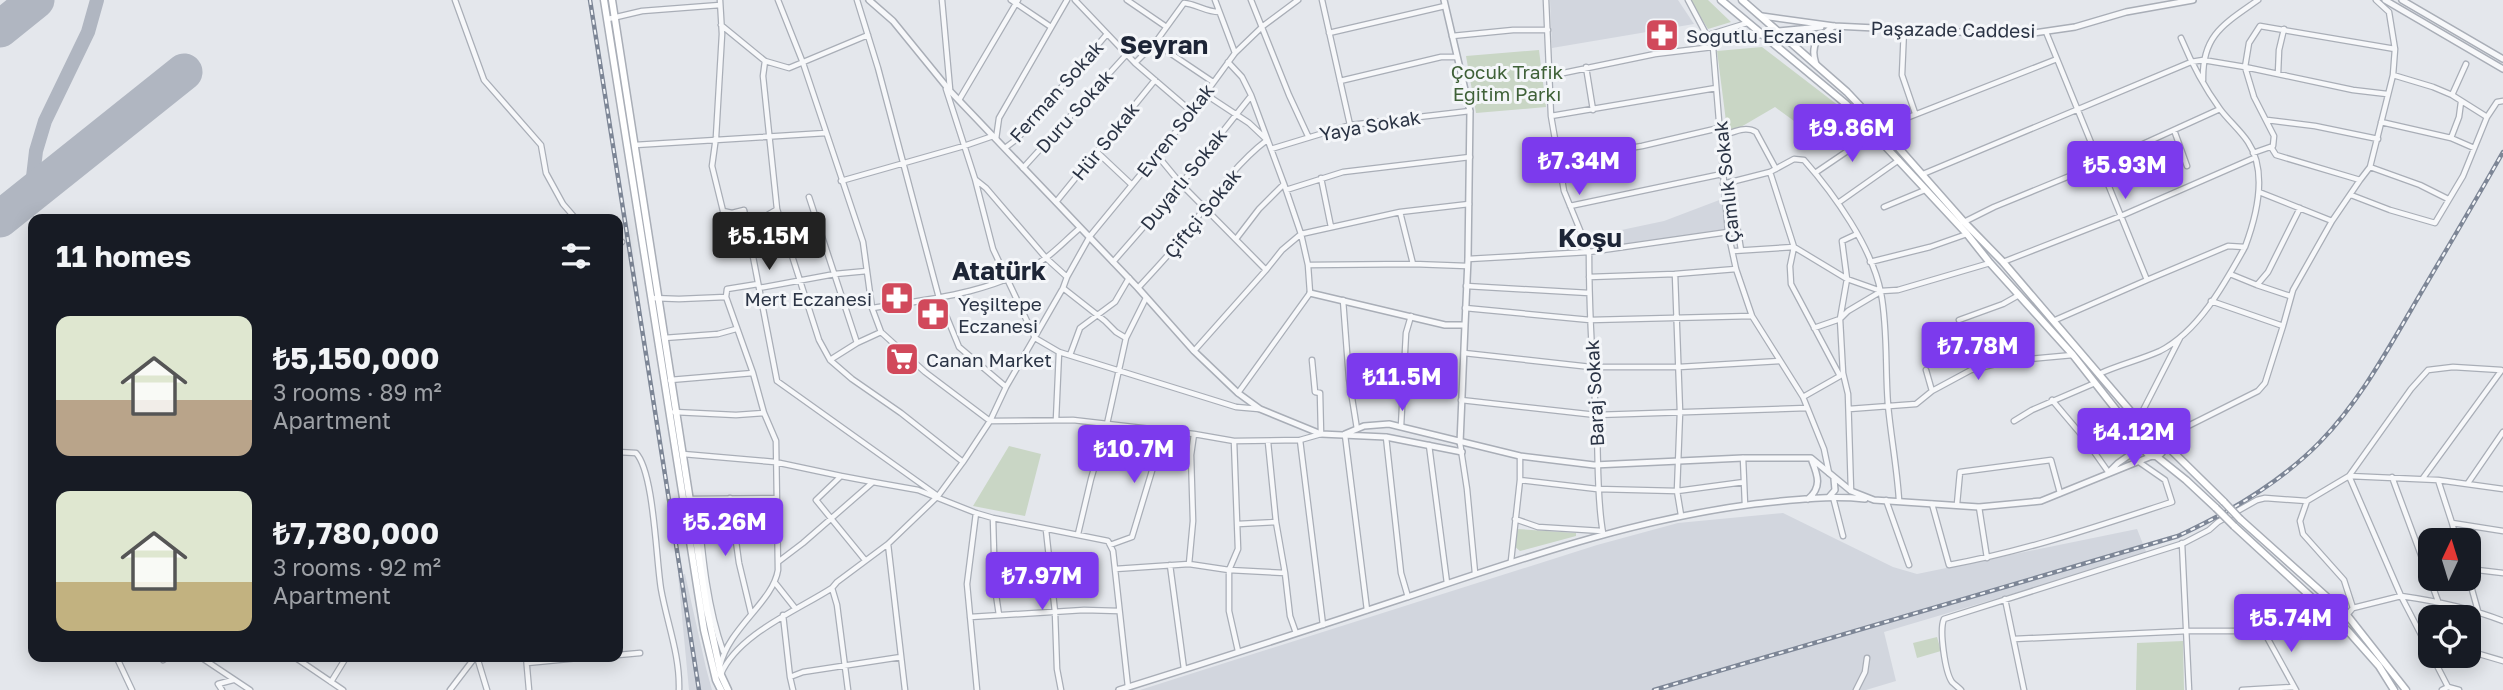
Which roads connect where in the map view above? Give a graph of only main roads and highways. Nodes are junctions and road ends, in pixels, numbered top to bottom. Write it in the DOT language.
graph roads {
  1 [pos="604,0"];
  2 [pos="612,0"];
  3 [pos="1721,0"];
  4 [pos="1742,0"];
  5 [pos="1762,16"];
  6 [pos="611,19"];
  7 [pos="1747,23"];
  8 [pos="1778,31"];
  9 [pos="1762,35"];
  10 [pos="654,298"];
  11 [pos="2161,439"];
  12 [pos="2144,443"];
  13 [pos="2154,456"];
  14 [pos="686,499"];
  15 [pos="719,675"];
  16 [pos="721,690"];
  17 [pos="728,690"];
  18 [pos="2395,690"];
  19 [pos="2406,690"];
  1 -- 6 [label="main road"];
  2 -- 6 [label="main road"];
  3 -- 7 [label="main road"];
  4 -- 5 [label="main road"];
  5 -- 7 [label="main road"];
  5 -- 8 [label="main road"];
  6 -- 10 [label="main road"];
  6 -- 10 [label="main road"];
  7 -- 9 [label="main road"];
  8 -- 9 [label="main road"];
  8 -- 11 [label="main road"];
  9 -- 12 [label="main road"];
  10 -- 14 [label="main road"];
  11 -- 12 [label="main road"];
  11 -- 13 [label="main road"];
  11 -- 19 [label="main road, bridge"];
  12 -- 13 [label="main road"];
  13 -- 18 [label="main road, bridge"];
  14 -- 15 [label="main road"];
  14 -- 15 [label="main road"];
  15 -- 16 [label="main road"];
  15 -- 17 [label="main road"];
}
